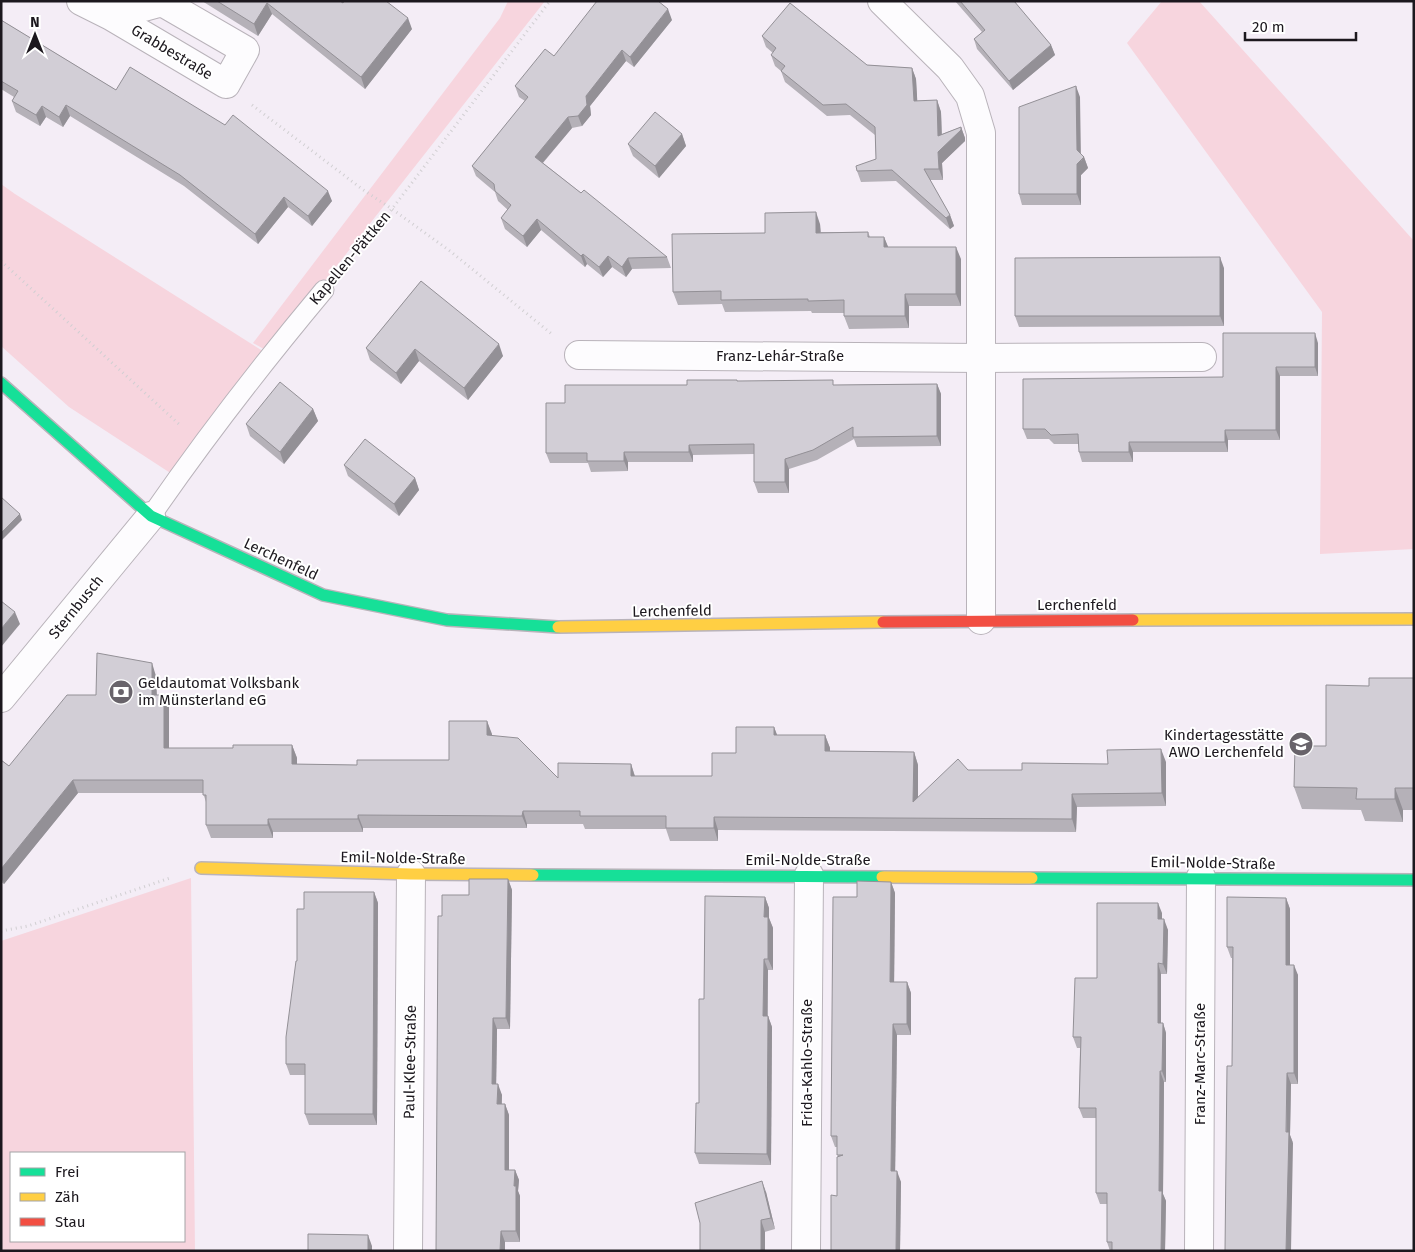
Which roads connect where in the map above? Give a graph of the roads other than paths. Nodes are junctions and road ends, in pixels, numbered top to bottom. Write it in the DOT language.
graph roads {
  1 [pos="81,1"];
  2 [pos="882,1"];
  3 [pos="111,16"];
  4 [pos="324,290"];
  5 [pos="578,356"];
  6 [pos="1202,357"];
  7 [pos="981,358"];
  8 [pos="1,383"];
  9 [pos="150,516"];
  10 [pos="1414,619"];
  11 [pos="981,620"];
  12 [pos="1,698"];
  13 [pos="202,868"];
  14 [pos="411,874"];
  15 [pos="809,875"];
  16 [pos="1201,877"];
  17 [pos="1414,880"];
  18 [pos="408,1251"];
  19 [pos="806,1251"];
  20 [pos="1200,1251"];
  1 -- 3 [label="street, Grabbestraße"];
  2 -- 7 [label="street"];
  3 -- 3 [label="street, Grabbestraße"];
  4 -- 9 [label="lane, Kapellen-Pättken"];
  5 -- 7 [label="street, Franz-Lehár-Straße"];
  6 -- 7 [label="street, Franz-Lehár-Straße"];
  7 -- 11 [label="street"];
  8 -- 9 [label="street, Lerchenfeld"];
  9 -- 11 [label="street, Lerchenfeld"];
  9 -- 12 [label="street, Sternbusch"];
  10 -- 11 [label="street, Lerchenfeld"];
  13 -- 14 [label="street, Emil-Nolde-Straße"];
  14 -- 15 [label="street, Emil-Nolde-Straße"];
  14 -- 18 [label="street, Paul-Klee-Straße"];
  15 -- 16 [label="street, Emil-Nolde-Straße"];
  15 -- 19 [label="street, Frida-Kahlo-Straße"];
  16 -- 17 [label="street, Emil-Nolde-Straße"];
  16 -- 20 [label="street, Franz-Marc-Straße"];
}
